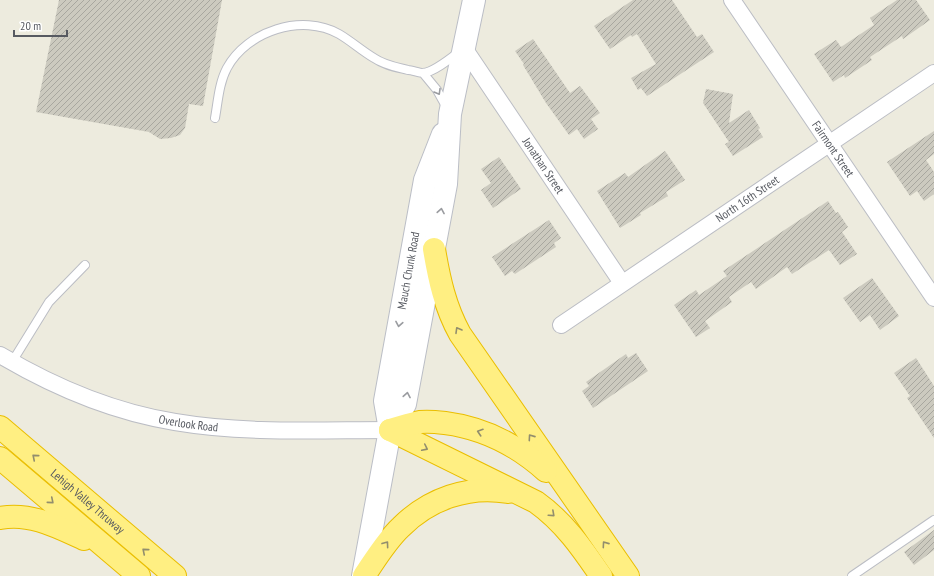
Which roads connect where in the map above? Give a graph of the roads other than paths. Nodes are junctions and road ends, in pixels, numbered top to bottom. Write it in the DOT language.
graph roads {
  1 [pos="474,0"];
  2 [pos="732,0"];
  3 [pos="464,48"];
  4 [pos="423,73"];
  5 [pos="934,73"];
  6 [pos="450,114"];
  7 [pos="214,118"];
  8 [pos="829,144"];
  9 [pos="434,249"];
  10 [pos="85,266"];
  11 [pos="622,283"];
  12 [pos="934,298"];
  13 [pos="561,325"];
  14 [pos="6,358"];
  15 [pos="0,427"];
  16 [pos="390,430"];
  17 [pos="0,458"];
  18 [pos="569,492"];
  19 [pos="524,495"];
  20 [pos="0,518"];
  21 [pos="934,520"];
  22 [pos="107,549"];
  23 [pos="139,576"];
  24 [pos="175,576"];
  25 [pos="363,576"];
  26 [pos="601,576"];
  27 [pos="628,576"];
  28 [pos="852,576"];
  1 -- 3 [label="main road, Mauch Chunk Road"];
  2 -- 8 [label="street, Fairmont Street"];
  3 -- 4 [label="lane"];
  3 -- 6 [label="main road, Mauch Chunk Road"];
  3 -- 11 [label="street, Jonathan Street"];
  4 -- 6 [label="lane, one-way"];
  4 -- 7 [label="lane"];
  5 -- 8 [label="street, North 16th Street"];
  9 -- 6 [label="main road, Mauch Chunk Road, one-way"];
  6 -- 16 [label="main road, Mauch Chunk Road, one-way"];
  8 -- 11 [label="street, North 16th Street"];
  8 -- 12 [label="street, Fairmont Street"];
  16 -- 9 [label="main road, Mauch Chunk Road, one-way"];
  18 -- 9 [label="highway, one-way"];
  10 -- 14 [label="lane"];
  11 -- 13 [label="street, North 16th Street"];
  14 -- 16 [label="street, Overlook Road"];
  24 -- 15 [label="highway, Lehigh Valley Thruway, one-way"];
  18 -- 16 [label="highway, one-way"];
  16 -- 19 [label="highway, one-way"];
  16 -- 25 [label="main road, Mauch Chunk Road"];
  17 -- 22 [label="highway, Lehigh Valley Thruway, one-way"];
  27 -- 18 [label="highway, one-way"];
  25 -- 19 [label="highway, one-way"];
  19 -- 26 [label="highway, one-way"];
  20 -- 22 [label="highway"];
  21 -- 28 [label="lane"];
  22 -- 23 [label="highway, Lehigh Valley Thruway"];
}
